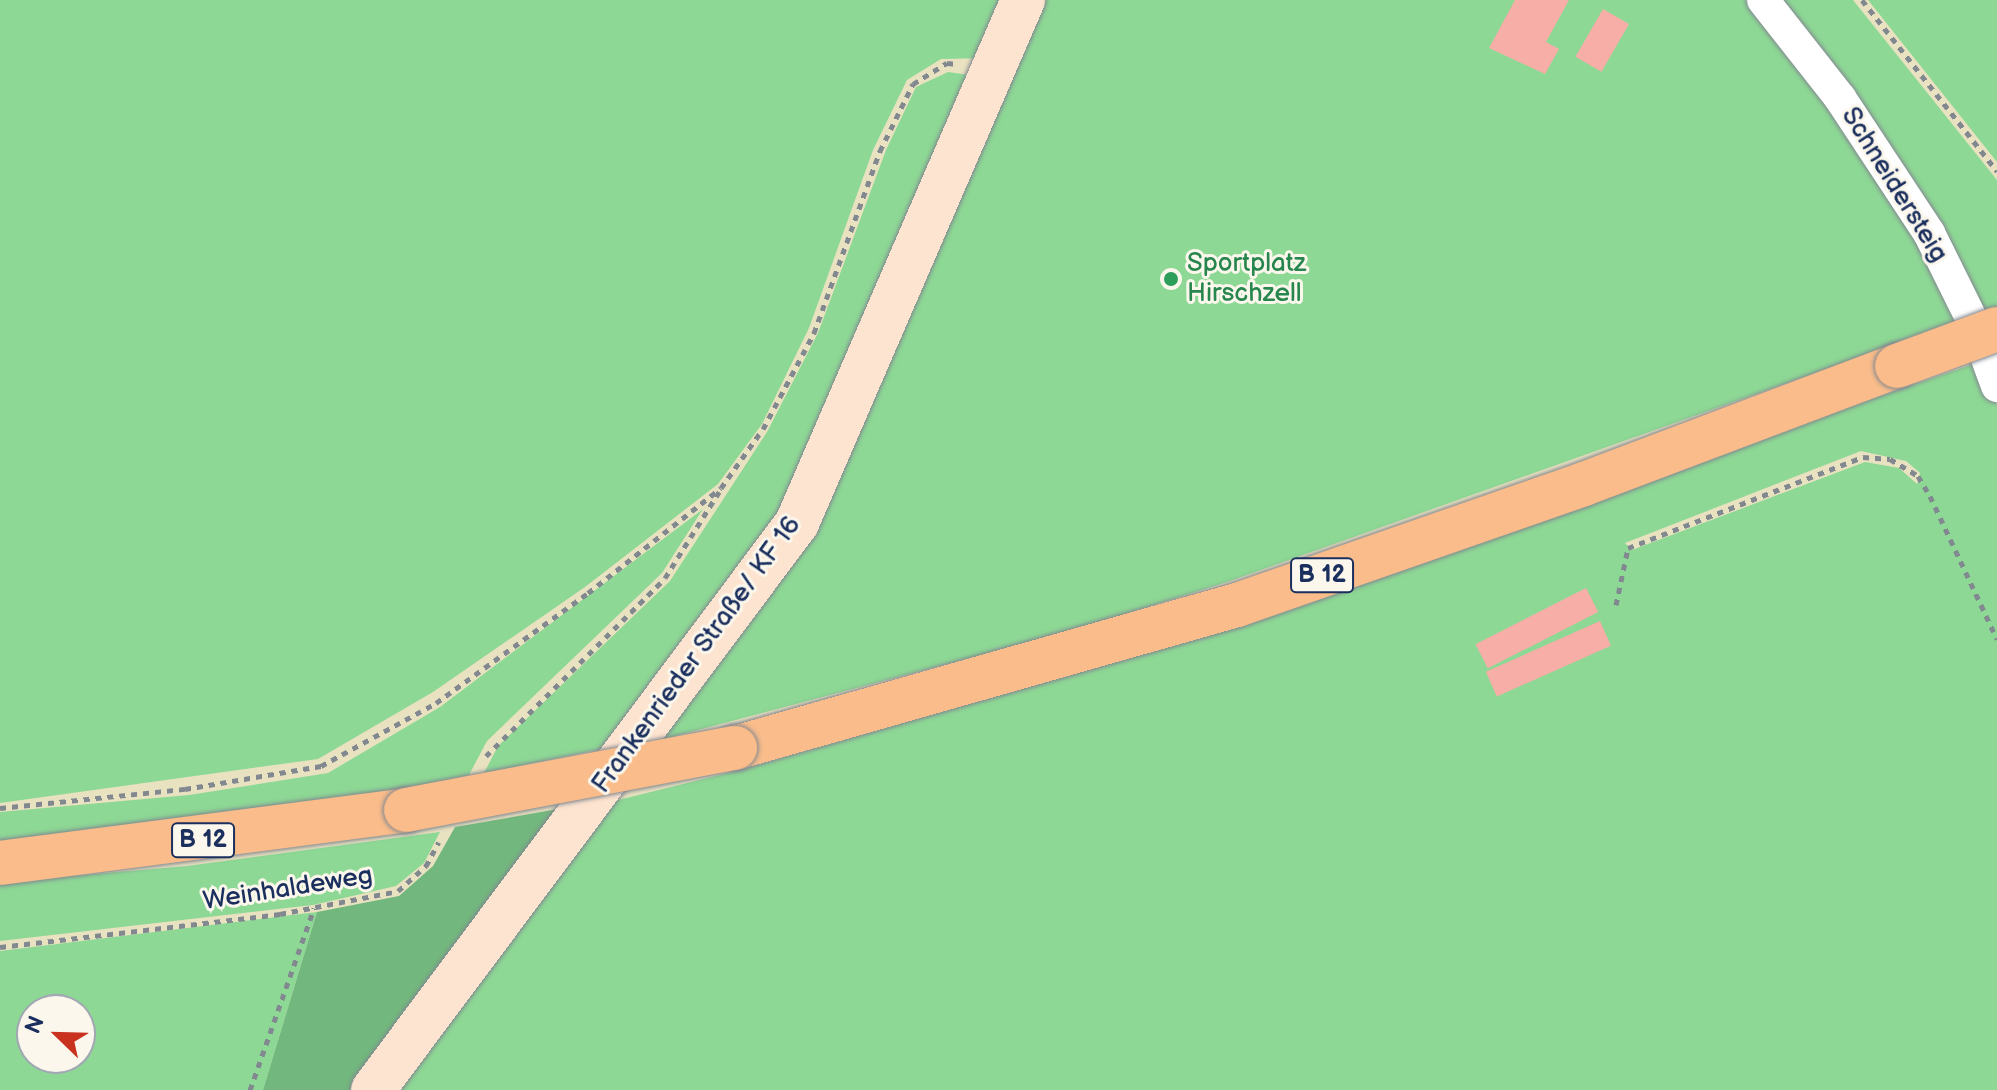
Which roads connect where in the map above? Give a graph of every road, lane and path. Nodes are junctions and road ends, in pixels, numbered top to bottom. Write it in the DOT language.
graph roads {
  1 [pos="1023,0"];
  2 [pos="1763,0"];
  3 [pos="1862,0"];
  4 [pos="995,64"];
  5 [pos="1997,171"];
  6 [pos="1997,329"];
  7 [pos="1997,386"];
  8 [pos="721,488"];
  9 [pos="1616,605"];
  10 [pos="1997,639"];
  11 [pos="478,771"];
  12 [pos="0,808"];
  13 [pos="441,839"];
  14 [pos="0,863"];
  15 [pos="314,908"];
  16 [pos="0,947"];
  17 [pos="250,1090"];
  18 [pos="373,1090"];
  1 -- 4 [label="street, Frankenrieder Straße/ KF 16"];
  2 -- 7 [label="street, Schneidersteig"];
  3 -- 5 [label="path"];
  4 -- 8 [label="path"];
  4 -- 18 [label="street, Frankenrieder Straße/ KF 16"];
  6 -- 14 [label="main road, B 12, bridge"];
  8 -- 11 [label="path"];
  8 -- 12 [label="path"];
  9 -- 10 [label="path"];
  13 -- 15 [label="path, Weinhaldeweg"];
  15 -- 16 [label="path, Weinhaldeweg"];
  15 -- 17 [label="path"];
}
